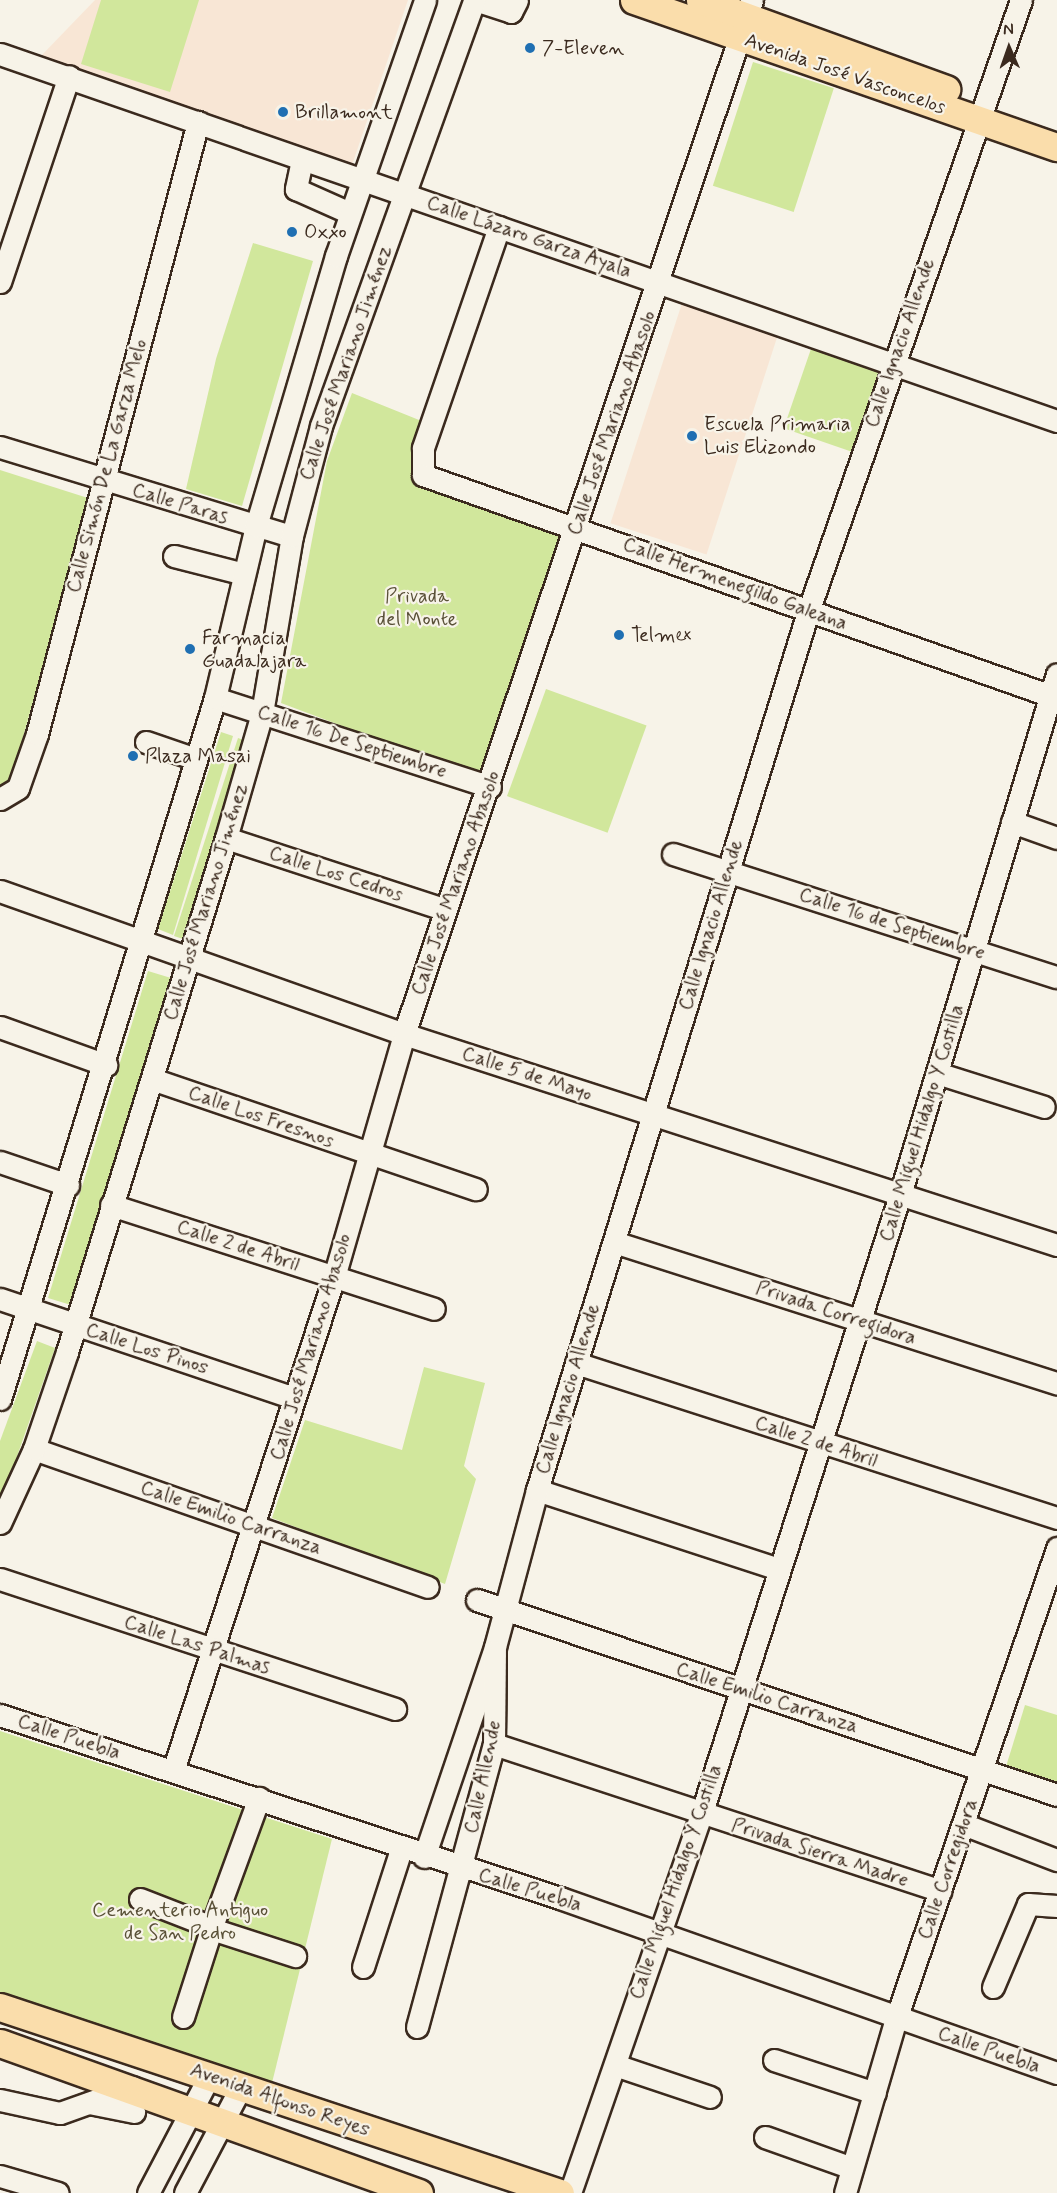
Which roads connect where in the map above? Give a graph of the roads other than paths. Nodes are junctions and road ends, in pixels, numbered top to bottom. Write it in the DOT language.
graph roads {
  1 [pos="425,0"];
  2 [pos="475,0"];
  3 [pos="517,0"];
  4 [pos="634,0"];
  5 [pos="700,0"];
  6 [pos="1022,0"];
  7 [pos="746,18"];
  8 [pos="0,54"];
  9 [pos="69,76"];
  10 [pos="980,111"];
  11 [pos="198,122"];
  12 [pos="1057,129"];
  13 [pos="1057,147"];
  14 [pos="302,160"];
  15 [pos="361,180"];
  16 [pos="405,194"];
  17 [pos="350,213"];
  18 [pos="499,227"];
  19 [pos="0,282"];
  20 [pos="661,282"];
  21 [pos="893,364"];
  22 [pos="1057,422"];
  23 [pos="0,447"];
  24 [pos="102,481"];
  25 [pos="256,526"];
  26 [pos="578,527"];
  27 [pos="292,536"];
  28 [pos="174,556"];
  29 [pos="243,574"];
  30 [pos="808,612"];
  31 [pos="1057,674"];
  32 [pos="1053,697"];
  33 [pos="215,698"];
  34 [pos="262,712"];
  35 [pos="146,742"];
  36 [pos="196,759"];
  37 [pos="490,788"];
  38 [pos="0,799"];
  39 [pos="1012,822"];
  40 [pos="226,837"];
  41 [pos="1057,838"];
  42 [pos="673,854"];
  43 [pos="728,872"];
  44 [pos="0,891"];
  45 [pos="446,910"];
  46 [pos="142,944"];
  47 [pos="976,951"];
  48 [pos="188,960"];
  49 [pos="1057,977"];
  50 [pos="0,1028"];
  51 [pos="404,1034"];
  52 [pos="106,1065"];
  53 [pos="937,1074"];
  54 [pos="152,1079"];
  55 [pos="1044,1107"];
  56 [pos="652,1115"];
  57 [pos="369,1154"];
  58 [pos="0,1162"];
  59 [pos="68,1185"];
  60 [pos="476,1189"];
  61 [pos="899,1198"];
  62 [pos="111,1205"];
  63 [pos="614,1242"];
  64 [pos="1057,1245"];
  65 [pos="334,1277"];
  66 [pos="0,1299"];
  67 [pos="30,1309"];
  68 [pos="434,1309"];
  69 [pos="859,1320"];
  70 [pos="75,1326"];
  71 [pos="576,1363"];
  72 [pos="1057,1383"];
  73 [pos="294,1398"];
  74 [pos="0,1399"];
  75 [pos="818,1444"];
  76 [pos="34,1449"];
  77 [pos="537,1490"];
  78 [pos="1057,1518"];
  79 [pos="0,1524"];
  80 [pos="254,1526"];
  81 [pos="1057,1548"];
  82 [pos="779,1569"];
  83 [pos="0,1579"];
  84 [pos="428,1587"];
  85 [pos="477,1600"];
  86 [pos="501,1609"];
  87 [pos="495,1647"];
  88 [pos="213,1650"];
  89 [pos="738,1689"];
  90 [pos="395,1709"];
  91 [pos="0,1715"];
  92 [pos="494,1744"];
  93 [pos="982,1769"];
  94 [pos="173,1771"];
  95 [pos="1057,1795"];
  96 [pos="259,1798"];
  97 [pos="701,1815"];
  98 [pos="963,1824"];
  99 [pos="401,1849"];
  100 [pos="424,1857"];
  101 [pos="1057,1860"];
  102 [pos="462,1869"];
  103 [pos="940,1891"];
  104 [pos="140,1899"];
  105 [pos="1057,1906"];
  106 [pos="212,1928"];
  107 [pos="658,1932"];
  108 [pos="295,1956"];
  109 [pos="363,1967"];
  110 [pos="993,1987"];
  111 [pos="0,2007"];
  112 [pos="183,2018"];
  113 [pos="896,2019"];
  114 [pos="417,2026"];
  115 [pos="0,2043"];
  116 [pos="774,2060"];
  117 [pos="615,2065"];
  118 [pos="1057,2073"];
  119 [pos="210,2075"];
  120 [pos="241,2087"];
  121 [pos="875,2093"];
  122 [pos="710,2097"];
  123 [pos="134,2099"];
  124 [pos="0,2100"];
  125 [pos="193,2110"];
  126 [pos="224,2122"];
  127 [pos="765,2137"];
  128 [pos="852,2168"];
  129 [pos="0,2176"];
  130 [pos="488,2182"];
  131 [pos="58,2193"];
  132 [pos="148,2193"];
  133 [pos="185,2193"];
  134 [pos="418,2193"];
  135 [pos="560,2193"];
  136 [pos="570,2193"];
  137 [pos="845,2193"];
  1 -- 15 [label="street, Calle José Mariano Jiménez"];
  2 -- 3 [label="street"];
  2 -- 16 [label="street, Calle José Mariano Jiménez"];
  4 -- 7 [label="main road, Avenida José Vasconcelos"];
  5 -- 7 [label="main road, Avenida José Vasconcelos"];
  6 -- 10 [label="street, Calle Ignacio Allende"];
  7 -- 10 [label="main road, Avenida José Vasconcelos"];
  7 -- 20 [label="street, Calle José Mariano Abasolo"];
  8 -- 9 [label="street, Calle Lázaro Garza Ayala"];
  9 -- 11 [label="street, Calle Lázaro Garza Ayala"];
  9 -- 19 [label="street"];
  10 -- 12 [label="main road, Avenida José Vasconcelos"];
  10 -- 13 [label="main road, Avenida José Vasconcelos"];
  10 -- 21 [label="street, Calle Ignacio Allende"];
  11 -- 14 [label="street, Calle Lázaro Garza Ayala"];
  11 -- 24 [label="street, Calle Simón De La Garza Melo"];
  14 -- 15 [label="street, Calle Lázaro Garza Ayala"];
  14 -- 17 [label="street"];
  15 -- 16 [label="street, Calle Lázaro Garza Ayala"];
  15 -- 17 [label="street, Calle José Mariano Jiménez"];
  16 -- 18 [label="street, Calle Lázaro Garza Ayala"];
  16 -- 27 [label="street, Calle José Mariano Jiménez"];
  17 -- 25 [label="street, Calle José Mariano Jiménez"];
  18 -- 20 [label="street, Calle Lázaro Garza Ayala"];
  18 -- 26 [label="street, Calle Hermenegildo Galeana"];
  20 -- 21 [label="street, Calle Lázaro Garza Ayala"];
  20 -- 26 [label="street, Calle José Mariano Abasolo"];
  21 -- 22 [label="street, Calle Lázaro Garza Ayala"];
  21 -- 30 [label="street, Calle Ignacio Allende"];
  23 -- 24 [label="street, Calle Paras"];
  24 -- 25 [label="street, Calle Paras"];
  24 -- 38 [label="street, Calle Simón De La Garza Melo"];
  25 -- 27 [label="street, Calle Paras"];
  25 -- 29 [label="street, Calle José Mariano Jiménez"];
  26 -- 30 [label="street, Calle Hermenegildo Galeana"];
  26 -- 37 [label="street, Calle José Mariano Abasolo"];
  27 -- 34 [label="street, Calle José Mariano Jiménez"];
  28 -- 29 [label="street"];
  29 -- 33 [label="street, Calle José Mariano Jiménez"];
  30 -- 32 [label="street, Calle Hermenegildo Galeana"];
  30 -- 43 [label="street, Calle Ignacio Allende"];
  31 -- 32 [label="street, Calle Miguel Hidalgo Y Costilla"];
  32 -- 39 [label="street, Calle Miguel Hidalgo Y Costilla"];
  33 -- 34 [label="street, Calle 16 De Septiembre"];
  33 -- 36 [label="street, Calle José Mariano Jiménez"];
  34 -- 37 [label="street, Calle 16 De Septiembre"];
  34 -- 40 [label="street, Calle José Mariano Jiménez"];
  35 -- 36 [label="street"];
  36 -- 46 [label="street, Calle José Mariano Jiménez"];
  37 -- 45 [label="street, Calle José Mariano Abasolo"];
  39 -- 41 [label="street"];
  39 -- 47 [label="street, Calle Miguel Hidalgo Y Costilla"];
  40 -- 45 [label="street, Calle Los Cedros"];
  40 -- 48 [label="street, Calle José Mariano Jiménez"];
  42 -- 43 [label="street, Calle 16 de Septiembre"];
  43 -- 47 [label="street, Calle 16 de Septiembre"];
  43 -- 56 [label="street, Calle Ignacio Allende"];
  44 -- 46 [label="street, Calle 5 de Mayo"];
  45 -- 51 [label="street, Calle José Mariano Abasolo"];
  46 -- 48 [label="street, Calle 5 de Mayo"];
  46 -- 52 [label="street, Calle José Mariano Jiménez"];
  47 -- 49 [label="street, Calle 16 de Septiembre"];
  47 -- 53 [label="street, Calle Miguel Hidalgo Y Costilla"];
  48 -- 51 [label="street, Calle 5 de Mayo"];
  48 -- 54 [label="street, Calle José Mariano Jiménez"];
  50 -- 52 [label="street"];
  51 -- 56 [label="street, Calle 5 de Mayo"];
  51 -- 57 [label="street, Calle José Mariano Abasolo"];
  52 -- 59 [label="street, Calle José Mariano Jiménez"];
  53 -- 55 [label="street"];
  53 -- 61 [label="street, Calle Miguel Hidalgo Y Costilla"];
  54 -- 57 [label="street, Calle Los Fresnos"];
  54 -- 62 [label="street, Calle José Mariano Jiménez"];
  56 -- 61 [label="street, Calle 5 de Mayo"];
  56 -- 63 [label="street, Calle Ignacio Allende"];
  57 -- 60 [label="street, Calle Los Fresnos"];
  57 -- 65 [label="street, Calle José Mariano Abasolo"];
  58 -- 59 [label="street"];
  59 -- 67 [label="street, Calle José Mariano Jiménez"];
  61 -- 64 [label="street, Calle 5 de Mayo"];
  61 -- 69 [label="street, Calle Miguel Hidalgo Y Costilla"];
  62 -- 65 [label="street, Calle 2 de Abril"];
  62 -- 70 [label="street, Calle José Mariano Jiménez"];
  63 -- 69 [label="street, Privada Corregidora"];
  63 -- 71 [label="street, Calle Ignacio Allende"];
  65 -- 68 [label="street, Calle 2 de Abril"];
  65 -- 73 [label="street, Calle José Mariano Abasolo"];
  66 -- 67 [label="street, Calle Los Pinos"];
  67 -- 70 [label="street, Calle Los Pinos"];
  67 -- 74 [label="street, Calle José Mariano Jiménez"];
  69 -- 72 [label="street, Privada Corregidora"];
  69 -- 75 [label="street, Calle Miguel Hidalgo Y Costilla"];
  70 -- 73 [label="street, Calle Los Pinos"];
  70 -- 76 [label="street, Calle José Mariano Jiménez"];
  71 -- 75 [label="street, Calle 2 de Abril"];
  71 -- 77 [label="street, Calle Ignacio Allende"];
  73 -- 80 [label="street, Calle José Mariano Abasolo"];
  75 -- 78 [label="street, Calle 2 de Abril"];
  75 -- 82 [label="street, Calle Miguel Hidalgo Y Costilla"];
  76 -- 79 [label="street, Calle José Mariano Jiménez"];
  76 -- 80 [label="street, Calle Emilio Carranza"];
  77 -- 82 [label="street"];
  77 -- 86 [label="street, Calle Ignacio Allende"];
  80 -- 84 [label="street, Calle Emilio Carranza"];
  80 -- 88 [label="street, Calle José Mariano Abasolo"];
  81 -- 93 [label="street, Calle Corregidora"];
  82 -- 89 [label="street, Calle Miguel Hidalgo Y Costilla"];
  83 -- 88 [label="street, Calle Las Palmas"];
  85 -- 86 [label="street, Calle Emilio Carranza"];
  86 -- 87 [label="street, Calle Ignacio Allende"];
  86 -- 89 [label="street, Calle Emilio Carranza"];
  87 -- 92 [label="street, Calle Allende"];
  87 -- 100 [label="street, Calle Ignacio Allende"];
  88 -- 90 [label="street, Calle Las Palmas"];
  88 -- 94 [label="street, Calle José Mariano Abasolo"];
  89 -- 93 [label="street, Calle Emilio Carranza"];
  89 -- 97 [label="street, Calle Miguel Hidalgo Y Costilla"];
  91 -- 94 [label="street, Calle Puebla"];
  92 -- 97 [label="street"];
  92 -- 102 [label="street, Calle Allende"];
  93 -- 95 [label="street, Calle Emilio Carranza"];
  93 -- 98 [label="street, Calle Corregidora"];
  94 -- 96 [label="street, Calle Puebla"];
  96 -- 99 [label="street, Calle Puebla"];
  96 -- 106 [label="street"];
  97 -- 103 [label="street, Privada Sierra Madre"];
  97 -- 107 [label="street, Calle Miguel Hidalgo Y Costilla"];
  98 -- 101 [label="street"];
  98 -- 103 [label="street, Calle Corregidora"];
  99 -- 100 [label="street, Calle Puebla"];
  99 -- 109 [label="street"];
  100 -- 102 [label="street, Calle Puebla"];
  102 -- 107 [label="street, Calle Puebla"];
  102 -- 114 [label="street"];
  103 -- 113 [label="street, Calle Corregidora"];
  104 -- 106 [label="street"];
  105 -- 110 [label="street"];
  106 -- 108 [label="street"];
  106 -- 112 [label="street"];
  107 -- 113 [label="street, Calle Puebla"];
  107 -- 117 [label="street, Calle Miguel Hidalgo Y Costilla"];
  111 -- 119 [label="main road, Avenida Alfonso Reyes"];
  113 -- 118 [label="street, Calle Puebla"];
  113 -- 121 [label="street, Calle Corregidora"];
  115 -- 123 [label="main road, Avenida Alfonso Reyes"];
  116 -- 121 [label="street"];
  117 -- 122 [label="street"];
  117 -- 136 [label="street, Calle Miguel Hidalgo Y Costilla"];
  119 -- 120 [label="main road, Avenida Alfonso Reyes"];
  119 -- 125 [label="street"];
  120 -- 126 [label="street"];
  120 -- 130 [label="main road, Avenida Alfonso Reyes"];
  121 -- 128 [label="street, Calle Corregidora"];
  123 -- 124 [label="street"];
  123 -- 125 [label="main road, Avenida Alfonso Reyes"];
  125 -- 126 [label="main road, Avenida Alfonso Reyes"];
  125 -- 132 [label="street"];
  126 -- 133 [label="street"];
  126 -- 134 [label="main road, Avenida Alfonso Reyes"];
  127 -- 128 [label="street"];
  128 -- 137 [label="street, Calle Corregidora"];
  129 -- 131 [label="street"];
  130 -- 135 [label="main road, Avenida Alfonso Reyes"];
}
